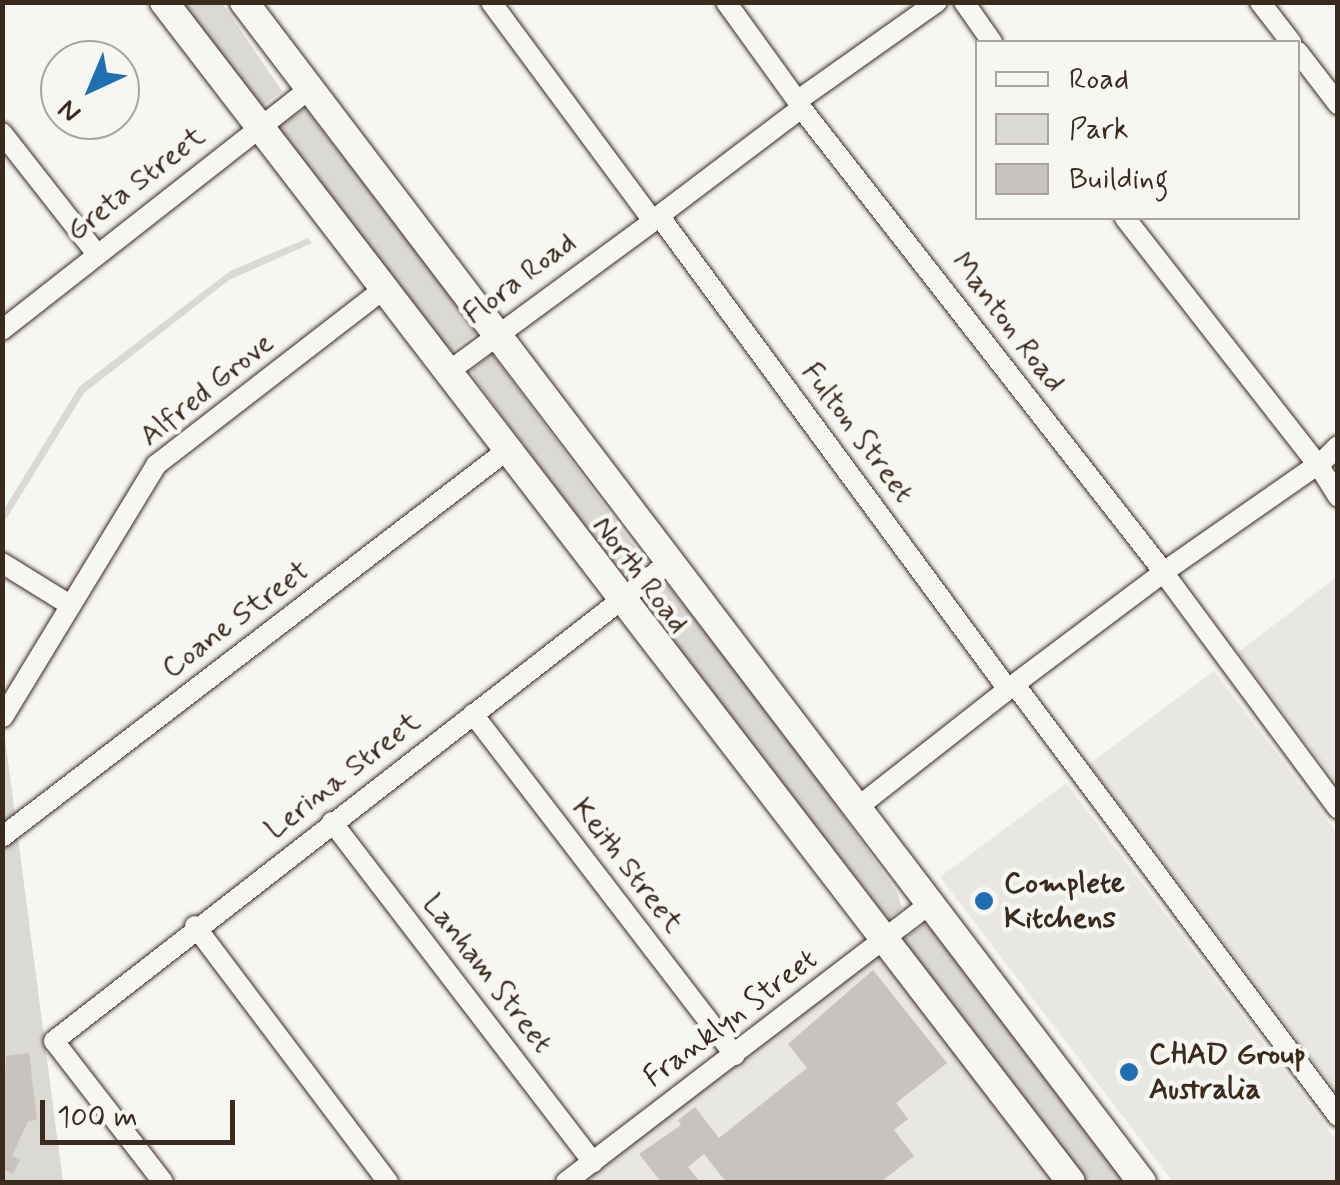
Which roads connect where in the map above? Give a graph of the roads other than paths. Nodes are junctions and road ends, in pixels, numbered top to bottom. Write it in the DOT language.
graph roads {
  1 [pos="164,2"];
  2 [pos="244,2"];
  3 [pos="492,2"];
  4 [pos="726,2"];
  5 [pos="1260,2"];
  6 [pos="930,5"];
  7 [pos="965,8"];
  8 [pos="990,40"];
  9 [pos="1289,40"];
  10 [pos="1300,55"];
  11 [pos="309,89"];
  12 [pos="802,102"];
  13 [pos="1338,104"];
  14 [pos="259,126"];
  15 [pos="2,133"];
  16 [pos="653,215"];
  17 [pos="1127,220"];
  18 [pos="96,253"];
  19 [pos="384,289"];
  20 [pos="2,330"];
  21 [pos="496,334"];
  22 [pos="448,372"];
  23 [pos="1337,446"];
  24 [pos="506,452"];
  25 [pos="1312,464"];
  26 [pos="1336,496"];
  27 [pos="671,560"];
  28 [pos="2,563"];
  29 [pos="1163,578"];
  30 [pos="618,601"];
  31 [pos="68,604"];
  32 [pos="1014,690"];
  33 [pos="472,714"];
  34 [pos="3,717"];
  35 [pos="858,807"];
  36 [pos="1338,808"];
  37 [pos="332,822"];
  38 [pos="2,837"];
  39 [pos="932,902"];
  40 [pos="195,926"];
  41 [pos="882,942"];
  42 [pos="735,1055"];
  43 [pos="1338,1116"];
  44 [pos="593,1162"];
  45 [pos="163,1182"];
  46 [pos="388,1182"];
  47 [pos="566,1182"];
  48 [pos="1071,1182"];
  49 [pos="1142,1182"];
  1 -- 14 [label="highway, North Road"];
  2 -- 11 [label="highway, North Road"];
  3 -- 16 [label="street, Fulton Street"];
  4 -- 12 [label="street, Manton Road"];
  5 -- 9 [label="street"];
  6 -- 12 [label="street, Flora Road"];
  7 -- 8 [label="street"];
  10 -- 13 [label="street"];
  11 -- 14 [label="street, Greta Street"];
  11 -- 21 [label="highway, North Road"];
  12 -- 16 [label="street, Flora Road"];
  12 -- 29 [label="street, Manton Road"];
  14 -- 18 [label="street, Greta Street"];
  14 -- 19 [label="highway, North Road"];
  15 -- 18 [label="street"];
  16 -- 21 [label="street, Flora Road"];
  16 -- 32 [label="street, Fulton Street"];
  17 -- 25 [label="street"];
  18 -- 20 [label="street, Greta Street"];
  19 -- 22 [label="highway, North Road"];
  19 -- 31 [label="street, Alfred Grove"];
  21 -- 22 [label="street, Flora Road"];
  21 -- 27 [label="highway, North Road"];
  22 -- 24 [label="highway, North Road"];
  23 -- 25 [label="street"];
  24 -- 30 [label="highway, North Road"];
  24 -- 38 [label="street, Coane Street"];
  25 -- 26 [label="street"];
  25 -- 29 [label="street"];
  27 -- 30 [label="street, Lerina Street"];
  27 -- 35 [label="highway, North Road"];
  28 -- 31 [label="street"];
  29 -- 32 [label="street"];
  29 -- 36 [label="street, Manton Road"];
  30 -- 33 [label="street, Lerina Street"];
  30 -- 41 [label="highway, North Road"];
  31 -- 34 [label="street, Alfred Grove"];
  32 -- 35 [label="street"];
  32 -- 43 [label="street, Fulton Street"];
  33 -- 37 [label="street, Lerina Street"];
  33 -- 42 [label="street, Keith Street"];
  35 -- 39 [label="highway, North Road"];
  37 -- 40 [label="street, Lerina Street"];
  37 -- 44 [label="street, Lanham Street"];
  39 -- 41 [label="street, Franklyn Street"];
  39 -- 49 [label="highway, North Road"];
  40 -- 45 [label="street, Lerina Street"];
  40 -- 46 [label="street"];
  41 -- 42 [label="street, Franklyn Street"];
  41 -- 48 [label="highway, North Road"];
  42 -- 44 [label="street, Franklyn Street"];
  44 -- 47 [label="street, Franklyn Street"];
}
